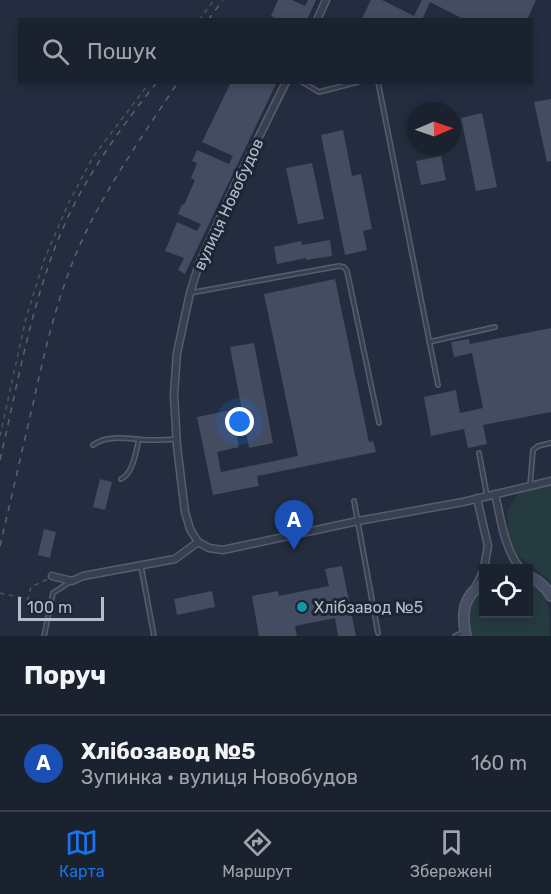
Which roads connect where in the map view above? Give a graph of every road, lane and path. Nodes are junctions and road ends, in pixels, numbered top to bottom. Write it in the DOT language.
graph roads {
  1 [pos="214,0"];
  2 [pos="326,0"];
  3 [pos="200,18"];
  4 [pos="318,18"];
  5 [pos="148,84"];
  6 [pos="285,84"];
  7 [pos="305,84"];
  8 [pos="350,84"];
  9 [pos="378,84"];
  10 [pos="190,293"];
  11 [pos="495,327"];
  12 [pos="429,342"];
  13 [pos="438,385"];
  14 [pos="379,423"];
  15 [pos="0,436"];
  16 [pos="177,439"];
  17 [pos="140,440"];
  18 [pos="551,443"];
  19 [pos="93,445"];
  20 [pos="479,453"];
  21 [pos="121,480"];
  22 [pos="551,481"];
  23 [pos="530,486"];
  24 [pos="495,494"];
  25 [pos="487,496"];
  26 [pos="477,498"];
  27 [pos="354,501"];
  28 [pos="358,521"];
  29 [pos="198,542"];
  30 [pos="485,564"];
  31 [pos="517,564"];
  32 [pos="141,566"];
  33 [pos="52,576"];
  34 [pos="533,578"];
  35 [pos="479,579"];
  36 [pos="72,581"];
  37 [pos="479,585"];
  38 [pos="474,589"];
  39 [pos="0,593"];
  40 [pos="551,596"];
  41 [pos="378,633"];
  42 [pos="466,634"];
  43 [pos="44,636"];
  44 [pos="153,636"];
  45 [pos="455,636"];
  1 -- 3 [label="path"];
  2 -- 4 [label="street"];
  5 -- 15 [label="path"];
  6 -- 10 [label="street, вулиця Новобудов"];
  7 -- 8 [label="lane"];
  9 -- 12 [label="lane"];
  10 -- 14 [label="lane"];
  10 -- 16 [label="street, вулиця Новобудов"];
  11 -- 12 [label="lane"];
  12 -- 13 [label="lane"];
  16 -- 17 [label="lane"];
  16 -- 29 [label="street, вулиця Новобудов"];
  17 -- 19 [label="lane"];
  17 -- 21 [label="lane"];
  18 -- 23 [label="lane"];
  20 -- 25 [label="lane"];
  22 -- 23 [label="street"];
  23 -- 24 [label="street"];
  24 -- 25 [label="street"];
  24 -- 31 [label="street"];
  25 -- 26 [label="street"];
  26 -- 28 [label="street"];
  26 -- 30 [label="street"];
  27 -- 28 [label="lane"];
  28 -- 29 [label="street"];
  28 -- 41 [label="lane"];
  29 -- 32 [label="street"];
  32 -- 36 [label="street"];
  32 -- 44 [label="lane"];
  33 -- 36 [label="street"];
  33 -- 39 [label="path"];
  34 -- 40 [label="street"];
  35 -- 38 [label="street"];
  36 -- 43 [label="lane"];
  37 -- 38 [label="street"];
  38 -- 42 [label="street"];
  42 -- 45 [label="lane"];
}
